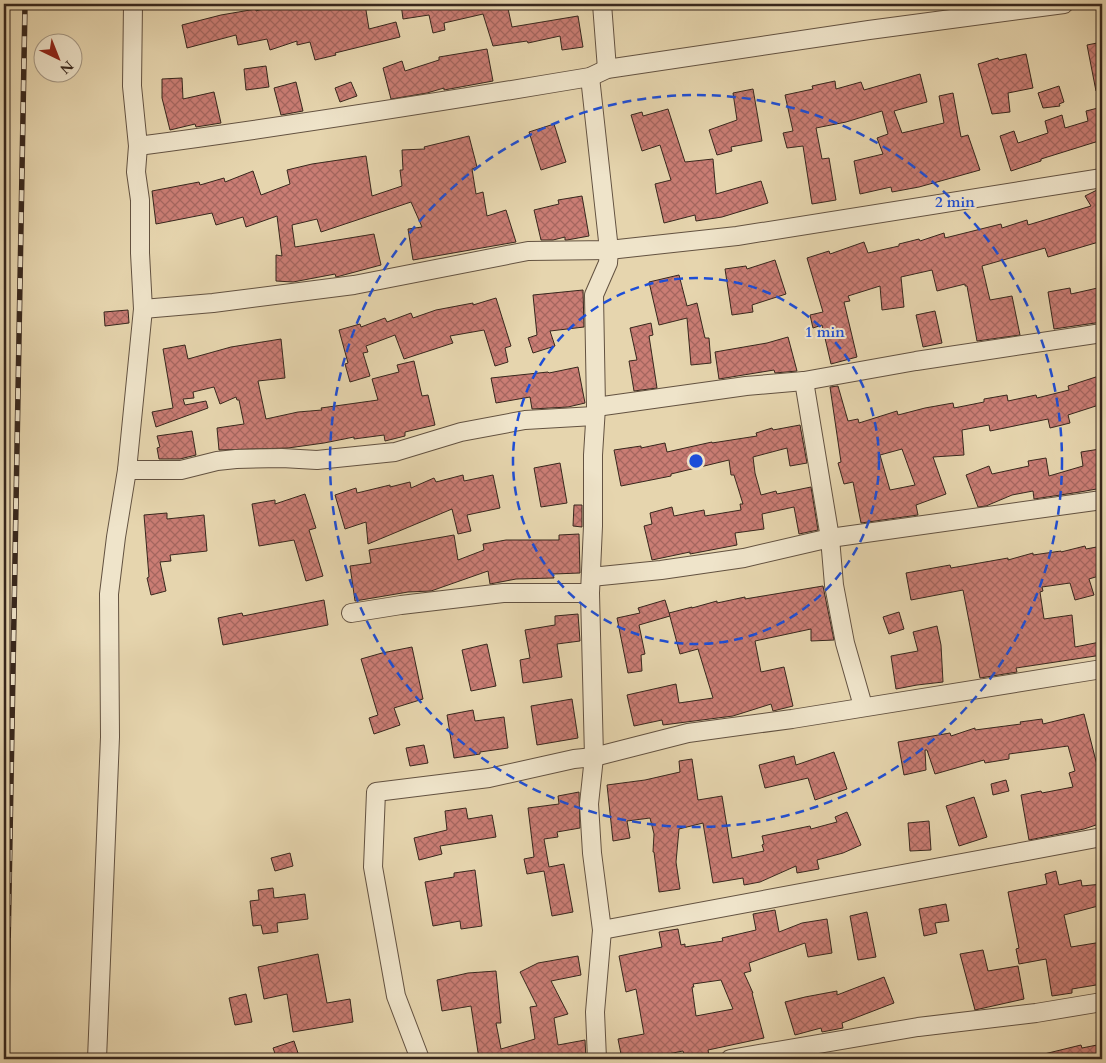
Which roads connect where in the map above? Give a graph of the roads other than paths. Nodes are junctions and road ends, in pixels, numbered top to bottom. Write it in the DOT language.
graph roads {
  1 [pos="133,4"];
  2 [pos="602,4"];
  3 [pos="1064,4"];
  4 [pos="607,69"];
  5 [pos="590,77"];
  6 [pos="138,146"];
  7 [pos="1102,178"];
  8 [pos="609,250"];
  9 [pos="143,309"];
  10 [pos="1102,333"];
  11 [pos="804,381"];
  12 [pos="595,412"];
  13 [pos="127,470"];
  14 [pos="1102,500"];
  15 [pos="830,538"];
  16 [pos="591,585"];
  17 [pos="351,613"];
  18 [pos="1102,669"];
  19 [pos="863,706"];
  20 [pos="594,757"];
  21 [pos="1102,837"];
  22 [pos="602,930"];
  23 [pos="1102,1002"];
  24 [pos="97,1059"];
  25 [pos="420,1059"];
  26 [pos="597,1059"];
  27 [pos="730,1059"];
  1 -- 6 [label="street"];
  2 -- 4 [label="street"];
  3 -- 4 [label="street"];
  4 -- 5 [label="street"];
  5 -- 6 [label="street"];
  5 -- 8 [label="street"];
  6 -- 9 [label="street"];
  7 -- 8 [label="street"];
  8 -- 9 [label="street"];
  8 -- 12 [label="street"];
  9 -- 13 [label="street"];
  10 -- 11 [label="street"];
  11 -- 12 [label="street"];
  11 -- 15 [label="street"];
  12 -- 13 [label="street"];
  12 -- 16 [label="street"];
  13 -- 24 [label="street"];
  14 -- 15 [label="street"];
  15 -- 16 [label="street"];
  15 -- 19 [label="street"];
  16 -- 17 [label="street"];
  16 -- 20 [label="street"];
  18 -- 19 [label="street"];
  19 -- 20 [label="street"];
  20 -- 22 [label="street"];
  20 -- 25 [label="street"];
  21 -- 22 [label="street"];
  22 -- 26 [label="street"];
  23 -- 27 [label="street"];
}
